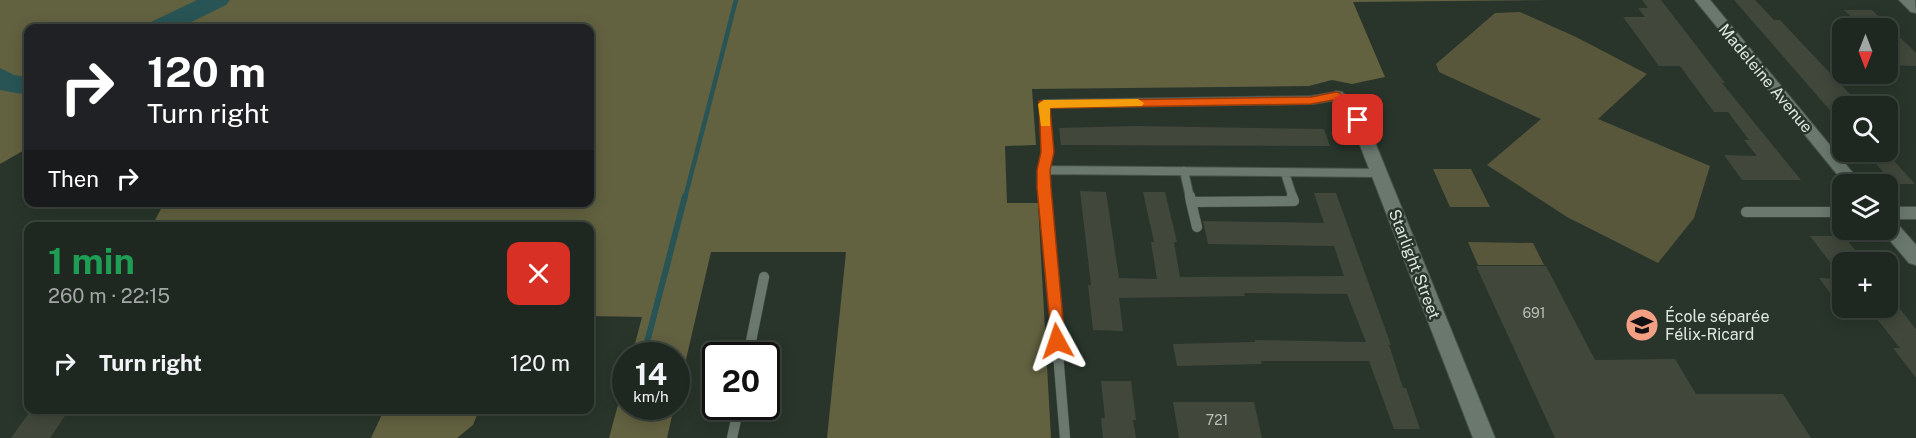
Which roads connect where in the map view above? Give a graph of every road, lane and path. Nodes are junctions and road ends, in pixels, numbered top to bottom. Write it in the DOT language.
graph roads {
  1 [pos="1702,0"];
  2 [pos="1906,0"];
  3 [pos="1916,9"];
  4 [pos="1336,96"];
  5 [pos="1043,170"];
  6 [pos="1184,171"];
  7 [pos="1285,173"];
  8 [pos="1380,173"];
  9 [pos="1846,174"];
  10 [pos="1191,202"];
  11 [pos="1746,212"];
  12 [pos="1832,212"];
  13 [pos="1898,213"];
  14 [pos="1916,213"];
  15 [pos="1197,227"];
  16 [pos="1898,237"];
  17 [pos="1916,258"];
  18 [pos="764,277"];
  19 [pos="751,342"];
  20 [pos="736,420"];
  21 [pos="732,438"];
  22 [pos="1065,438"];
  23 [pos="1484,438"];
  1 -- 9 [label="street, Madeleine Avenue"];
  2 -- 3 [label="street"];
  4 -- 5 [label="lane"];
  4 -- 8 [label="street, Starlight Street"];
  5 -- 6 [label="lane"];
  5 -- 22 [label="lane"];
  6 -- 7 [label="lane"];
  6 -- 10 [label="lane"];
  7 -- 8 [label="lane"];
  7 -- 10 [label="lane"];
  8 -- 23 [label="street, Starlight Street"];
  10 -- 15 [label="lane"];
  11 -- 12 [label="lane"];
  13 -- 14 [label="street"];
  16 -- 17 [label="street"];
  18 -- 19 [label="lane"];
  20 -- 21 [label="lane"];
}
